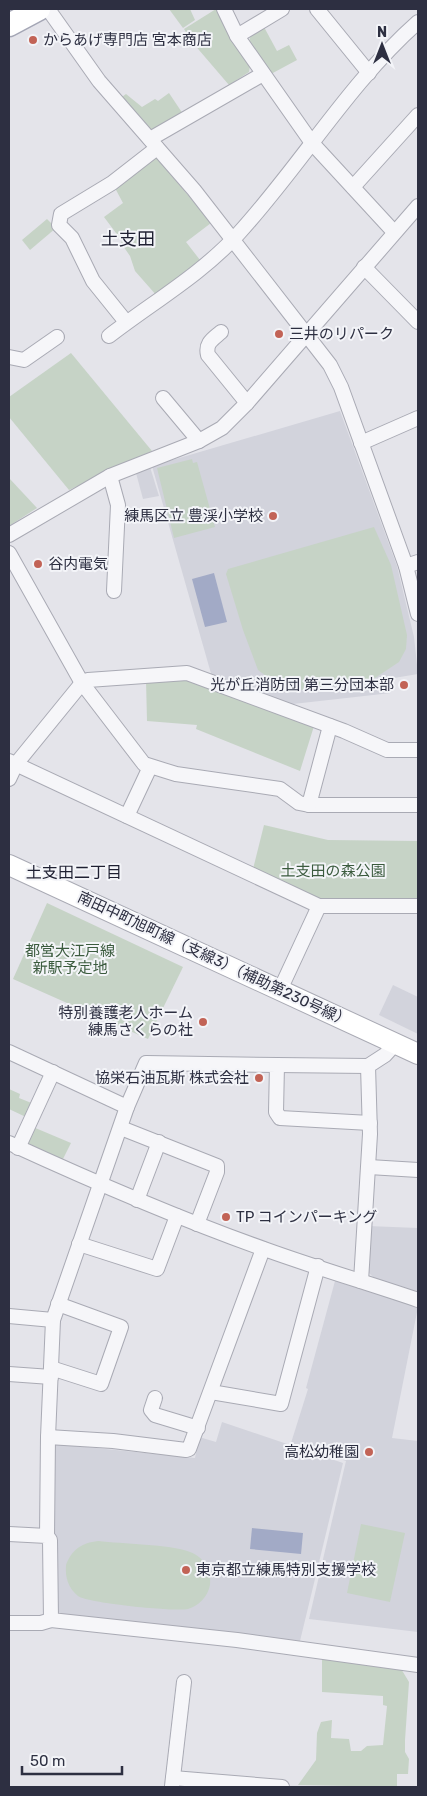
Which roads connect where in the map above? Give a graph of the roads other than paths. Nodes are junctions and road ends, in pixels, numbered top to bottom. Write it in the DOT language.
graph roads {
  1 [pos="38,9"];
  2 [pos="48,9"];
  3 [pos="224,9"];
  4 [pos="282,9"];
  5 [pos="317,9"];
  6 [pos="418,22"];
  7 [pos="9,25"];
  8 [pos="237,36"];
  9 [pos="369,73"];
  10 [pos="263,74"];
  11 [pos="418,115"];
  12 [pos="312,143"];
  13 [pos="154,144"];
  14 [pos="353,187"];
  15 [pos="417,210"];
  16 [pos="394,232"];
  17 [pos="233,239"];
  18 [pos="364,267"];
  19 [pos="126,322"];
  20 [pos="418,322"];
  21 [pos="222,332"];
  22 [pos="307,333"];
  23 [pos="109,336"];
  24 [pos="57,337"];
  25 [pos="9,357"];
  26 [pos="163,398"];
  27 [pos="248,404"];
  28 [pos="418,418"];
  29 [pos="199,441"];
  30 [pos="361,443"];
  31 [pos="110,476"];
  32 [pos="9,535"];
  33 [pos="9,553"];
  34 [pos="412,564"];
  35 [pos="114,591"];
  36 [pos="418,614"];
  37 [pos="82,683"];
  38 [pos="330,726"];
  39 [pos="418,750"];
  40 [pos="12,763"];
  41 [pos="150,767"];
  42 [pos="9,779"];
  43 [pos="418,805"];
  44 [pos="309,806"];
  45 [pos="127,816"];
  46 [pos="9,865"];
  47 [pos="319,906"];
  48 [pos="418,906"];
  49 [pos="280,990"];
  50 [pos="395,1044"];
  51 [pos="9,1052"];
  52 [pos="418,1054"];
  53 [pos="277,1065"];
  54 [pos="368,1066"];
  55 [pos="53,1072"];
  56 [pos="127,1107"];
  57 [pos="370,1123"];
  58 [pos="121,1128"];
  59 [pos="159,1142"];
  60 [pos="14,1145"];
  61 [pos="369,1167"];
  62 [pos="418,1170"];
  63 [pos="99,1185"];
  64 [pos="137,1200"];
  65 [pos="177,1216"];
  66 [pos="197,1224"];
  67 [pos="79,1244"];
  68 [pos="263,1249"];
  69 [pos="318,1266"];
  70 [pos="362,1281"];
  71 [pos="418,1300"];
  72 [pos="58,1304"];
  73 [pos="9,1316"];
  74 [pos="53,1320"];
  75 [pos="51,1372"];
  76 [pos="9,1374"];
  77 [pos="211,1392"];
  78 [pos="155,1398"];
  79 [pos="198,1428"];
  80 [pos="48,1437"];
  81 [pos="9,1534"];
  82 [pos="47,1536"];
  83 [pos="50,1620"];
  84 [pos="9,1623"];
  85 [pos="418,1665"];
  86 [pos="184,1682"];
  87 [pos="172,1782"];
  88 [pos="282,1787"];
  1 -- 7 [label="main road"];
  2 -- 13 [label="street"];
  3 -- 8 [label="street"];
  4 -- 8 [label="street"];
  5 -- 9 [label="street"];
  6 -- 9 [label="street"];
  8 -- 10 [label="street"];
  9 -- 12 [label="street"];
  10 -- 12 [label="street"];
  10 -- 13 [label="street"];
  11 -- 14 [label="street"];
  12 -- 14 [label="street"];
  12 -- 17 [label="street"];
  13 -- 17 [label="street"];
  13 -- 19 [label="street"];
  14 -- 16 [label="street"];
  15 -- 16 [label="street"];
  16 -- 18 [label="street"];
  17 -- 19 [label="street"];
  17 -- 22 [label="street"];
  18 -- 20 [label="street"];
  18 -- 22 [label="street"];
  19 -- 23 [label="street"];
  21 -- 27 [label="street"];
  22 -- 27 [label="street"];
  22 -- 30 [label="street"];
  24 -- 25 [label="street"];
  26 -- 29 [label="street"];
  27 -- 29 [label="street"];
  28 -- 30 [label="street"];
  29 -- 31 [label="street"];
  30 -- 34 [label="street"];
  31 -- 32 [label="street"];
  31 -- 35 [label="street"];
  33 -- 37 [label="street"];
  34 -- 36 [label="street"];
  37 -- 38 [label="street"];
  37 -- 40 [label="street"];
  37 -- 41 [label="street"];
  38 -- 39 [label="street"];
  38 -- 44 [label="street"];
  40 -- 42 [label="street"];
  40 -- 45 [label="street"];
  41 -- 44 [label="street"];
  41 -- 45 [label="street"];
  43 -- 44 [label="street"];
  45 -- 47 [label="street"];
  46 -- 49 [label="main road, 南田中町旭町線（支線3）（補助第230号線）"];
  47 -- 48 [label="street"];
  47 -- 49 [label="street"];
  49 -- 50 [label="main road, 南田中町旭町線（支線3）（補助第230号線）"];
  50 -- 52 [label="main road, 南田中町旭町線（支線3）（補助第230号線）"];
  50 -- 54 [label="street"];
  51 -- 55 [label="street"];
  53 -- 54 [label="street"];
  53 -- 56 [label="street"];
  53 -- 57 [label="street"];
  54 -- 57 [label="street"];
  55 -- 56 [label="street"];
  55 -- 60 [label="street"];
  56 -- 58 [label="street"];
  57 -- 61 [label="street"];
  58 -- 59 [label="street"];
  58 -- 63 [label="street"];
  59 -- 64 [label="street"];
  59 -- 66 [label="street"];
  60 -- 63 [label="street"];
  61 -- 62 [label="street"];
  61 -- 70 [label="street"];
  63 -- 64 [label="street"];
  63 -- 67 [label="street"];
  64 -- 65 [label="street"];
  65 -- 66 [label="street"];
  65 -- 67 [label="street"];
  66 -- 68 [label="street"];
  67 -- 72 [label="street"];
  68 -- 69 [label="street"];
  68 -- 77 [label="street"];
  69 -- 70 [label="street"];
  69 -- 77 [label="street"];
  70 -- 71 [label="street"];
  72 -- 74 [label="street"];
  72 -- 75 [label="street"];
  73 -- 74 [label="street"];
  74 -- 75 [label="street"];
  75 -- 76 [label="street"];
  75 -- 80 [label="street"];
  77 -- 79 [label="street"];
  78 -- 79 [label="street"];
  79 -- 80 [label="street"];
  80 -- 82 [label="street"];
  81 -- 82 [label="street"];
  82 -- 83 [label="street"];
  83 -- 84 [label="street"];
  83 -- 85 [label="street"];
  86 -- 87 [label="street"];
  87 -- 88 [label="street"];
}
